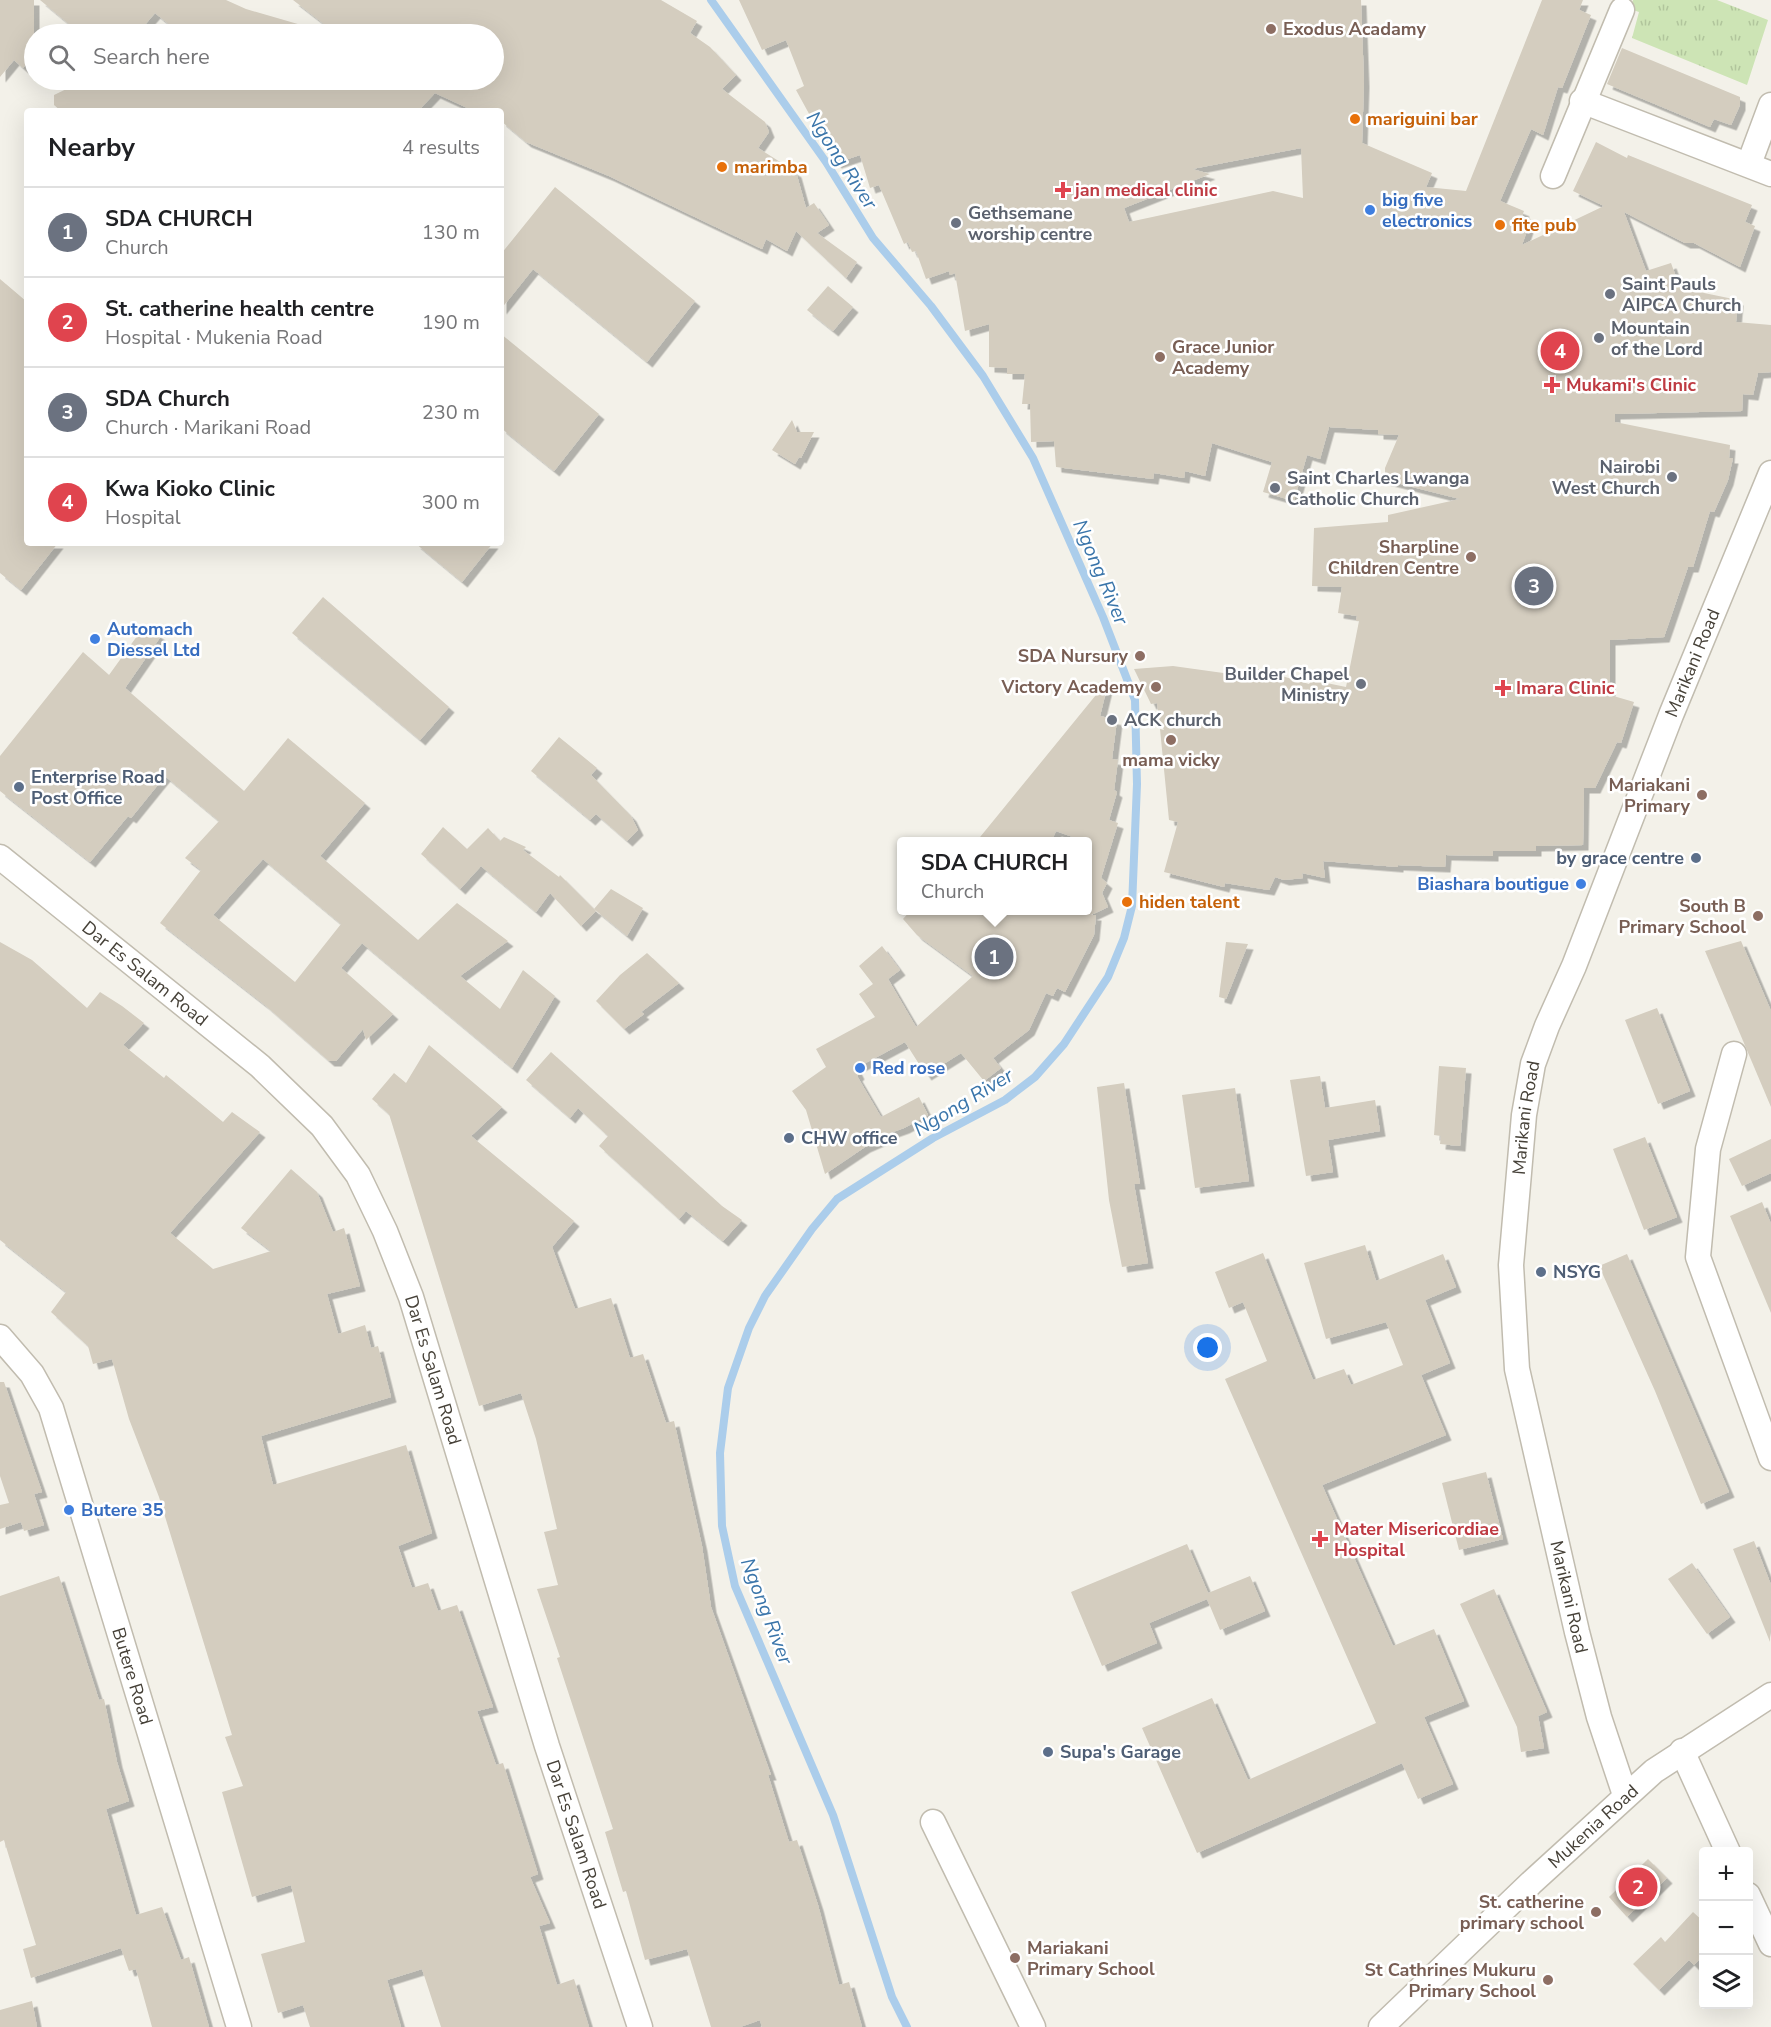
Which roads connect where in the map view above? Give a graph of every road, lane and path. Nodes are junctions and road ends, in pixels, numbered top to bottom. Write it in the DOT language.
graph roads {
  1 [pos="1622,10"];
  2 [pos="1582,101"];
  3 [pos="1771,105"];
  4 [pos="1749,164"];
  5 [pos="1771,174"];
  6 [pos="1553,176"];
  7 [pos="1771,473"];
  8 [pos="0,857"];
  9 [pos="1734,1054"];
  10 [pos="0,1337"];
  11 [pos="1771,1458"];
  12 [pos="1771,1695"];
  13 [pos="1682,1751"];
  14 [pos="1625,1796"];
  15 [pos="933,1822"];
  16 [pos="1726,1847"];
  17 [pos="1752,1901"];
  18 [pos="1771,1944"];
  19 [pos="239,2027"];
  20 [pos="640,2027"];
  21 [pos="1033,2027"];
  22 [pos="1381,2027"];
  1 -- 2 [label="street"];
  2 -- 4 [label="street"];
  2 -- 6 [label="street"];
  3 -- 4 [label="street"];
  4 -- 5 [label="street"];
  7 -- 14 [label="street, Marikani Road"];
  8 -- 20 [label="street, Dar Es Salam Road"];
  9 -- 11 [label="street"];
  10 -- 19 [label="street, Butere Road"];
  12 -- 13 [label="street, Mukenia Road"];
  13 -- 14 [label="street, Mukenia Road"];
  13 -- 16 [label="street"];
  14 -- 22 [label="street, Mukenia Road"];
  15 -- 21 [label="street"];
  17 -- 18 [label="street"];
}
